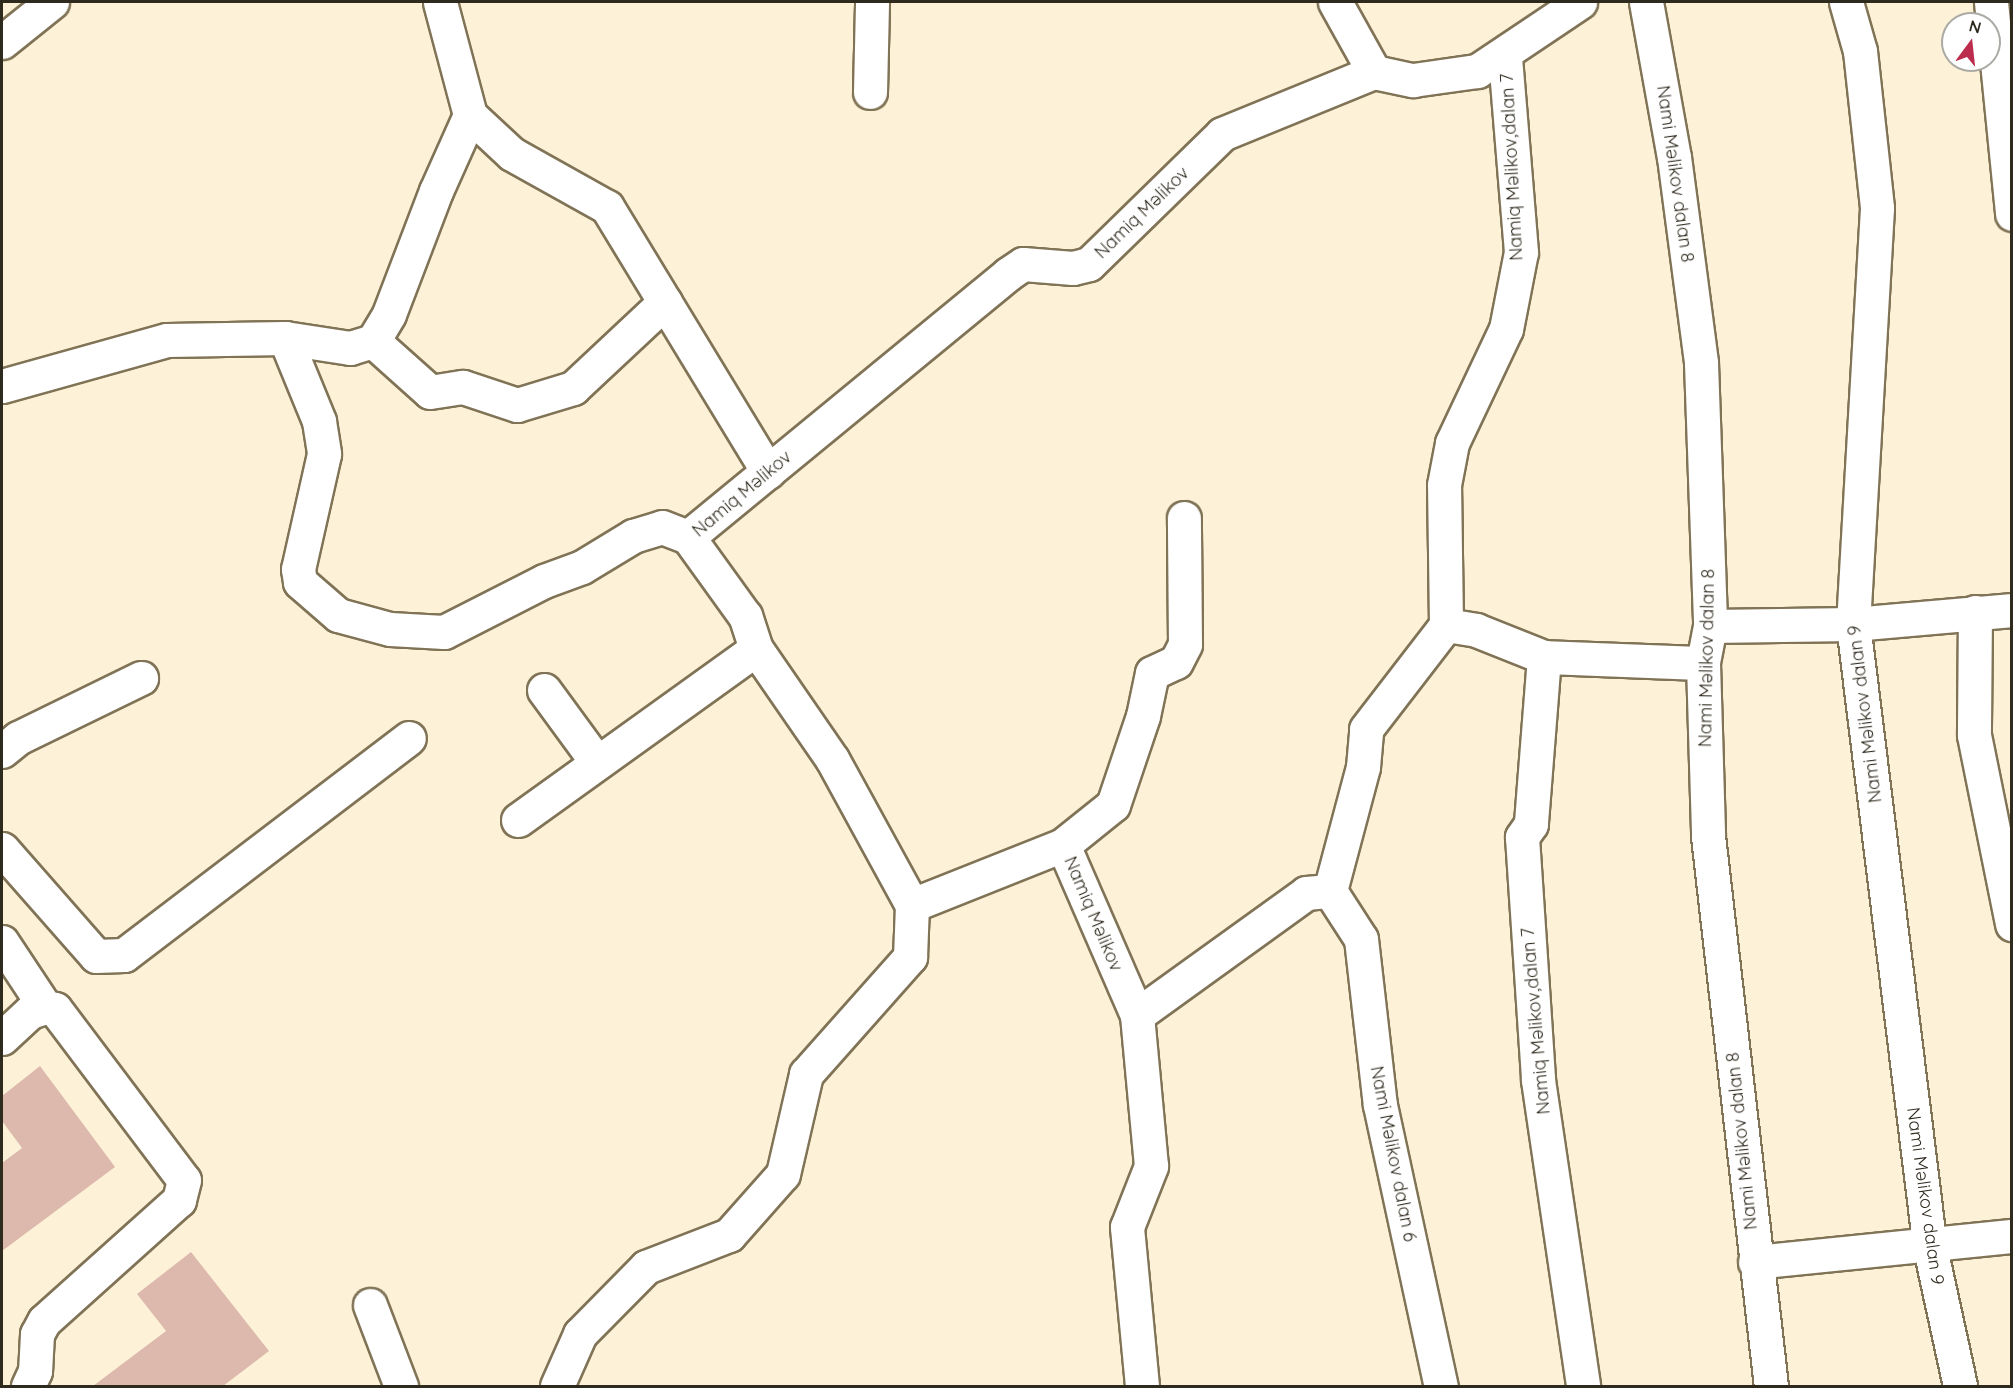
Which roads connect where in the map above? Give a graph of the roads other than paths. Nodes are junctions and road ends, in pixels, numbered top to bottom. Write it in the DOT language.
graph roads {
  1 [pos="52,2"];
  2 [pos="440,2"];
  3 [pos="872,2"];
  4 [pos="1335,2"];
  5 [pos="1580,2"];
  6 [pos="1646,2"];
  7 [pos="1846,2"];
  8 [pos="1991,2"];
  9 [pos="2,42"];
  10 [pos="1505,56"];
  11 [pos="1374,72"];
  12 [pos="870,92"];
  13 [pos="470,115"];
  14 [pos="2012,214"];
  15 [pos="665,302"];
  16 [pos="285,338"];
  17 [pos="373,341"];
  18 [pos="2,386"];
  19 [pos="768,472"];
  20 [pos="1184,518"];
  21 [pos="688,537"];
  22 [pos="2012,603"];
  23 [pos="2011,610"];
  24 [pos="1975,612"];
  25 [pos="1853,624"];
  26 [pos="1446,625"];
  27 [pos="1710,626"];
  28 [pos="756,649"];
  29 [pos="1544,657"];
  30 [pos="1703,663"];
  31 [pos="141,678"];
  32 [pos="544,690"];
  33 [pos="409,738"];
  34 [pos="2,752"];
  35 [pos="596,761"];
  36 [pos="518,820"];
  37 [pos="1063,845"];
  38 [pos="2,849"];
  39 [pos="1330,891"];
  40 [pos="912,904"];
  41 [pos="2012,924"];
  42 [pos="2,942"];
  43 [pos="45,1007"];
  44 [pos="1137,1015"];
  45 [pos="2,1038"];
  46 [pos="2012,1236"];
  47 [pos="1930,1248"];
  48 [pos="1755,1262"];
  49 [pos="370,1305"];
  50 [pos="28,1386"];
  51 [pos="401,1386"];
  52 [pos="557,1386"];
  53 [pos="1142,1386"];
  54 [pos="1441,1386"];
  55 [pos="1583,1386"];
  56 [pos="1772,1386"];
  57 [pos="1960,1386"];
  1 -- 9 [label="street"];
  2 -- 13 [label="street"];
  3 -- 12 [label="street"];
  4 -- 11 [label="street"];
  5 -- 10 [label="street"];
  6 -- 27 [label="street, Nami Məlikov dalan 8"];
  7 -- 25 [label="street, Nami Məlikov dalan 9"];
  8 -- 14 [label="street"];
  10 -- 11 [label="street"];
  10 -- 26 [label="street, Namiq Məlikov,dalan 7"];
  11 -- 19 [label="street, Namiq Məlikov"];
  13 -- 15 [label="street"];
  13 -- 17 [label="street"];
  15 -- 17 [label="street"];
  15 -- 19 [label="street"];
  16 -- 17 [label="street"];
  16 -- 18 [label="street"];
  16 -- 21 [label="street"];
  19 -- 21 [label="street, Namiq Məlikov"];
  20 -- 37 [label="street"];
  21 -- 28 [label="street, Namiq Məlikov"];
  22 -- 23 [label="street"];
  23 -- 24 [label="street"];
  24 -- 25 [label="street"];
  24 -- 41 [label="street"];
  25 -- 27 [label="street"];
  25 -- 47 [label="street, Nami Məlikov dalan 9"];
  26 -- 29 [label="street"];
  26 -- 39 [label="street"];
  27 -- 30 [label="street, Nami Məlikov dalan 8"];
  28 -- 35 [label="street"];
  28 -- 40 [label="street, Namiq Məlikov"];
  29 -- 30 [label="street"];
  29 -- 55 [label="street, Namiq Məlikov,dalan 7"];
  30 -- 48 [label="street, Nami Məlikov dalan 8"];
  31 -- 34 [label="street"];
  32 -- 35 [label="street"];
  33 -- 38 [label="street"];
  35 -- 36 [label="street"];
  37 -- 40 [label="street, Namiq Məlikov"];
  37 -- 44 [label="street, Namiq Məlikov"];
  39 -- 44 [label="street"];
  39 -- 54 [label="street, Nami Məlikov dalan 6"];
  40 -- 52 [label="street"];
  42 -- 43 [label="street"];
  43 -- 45 [label="street"];
  43 -- 50 [label="street"];
  44 -- 53 [label="street, Namiq Məlikov"];
  46 -- 47 [label="street"];
  47 -- 48 [label="street"];
  47 -- 57 [label="street, Nami Məlikov dalan 9"];
  48 -- 56 [label="street, Nami Məlikov dalan 8"];
  49 -- 51 [label="street"];
}
